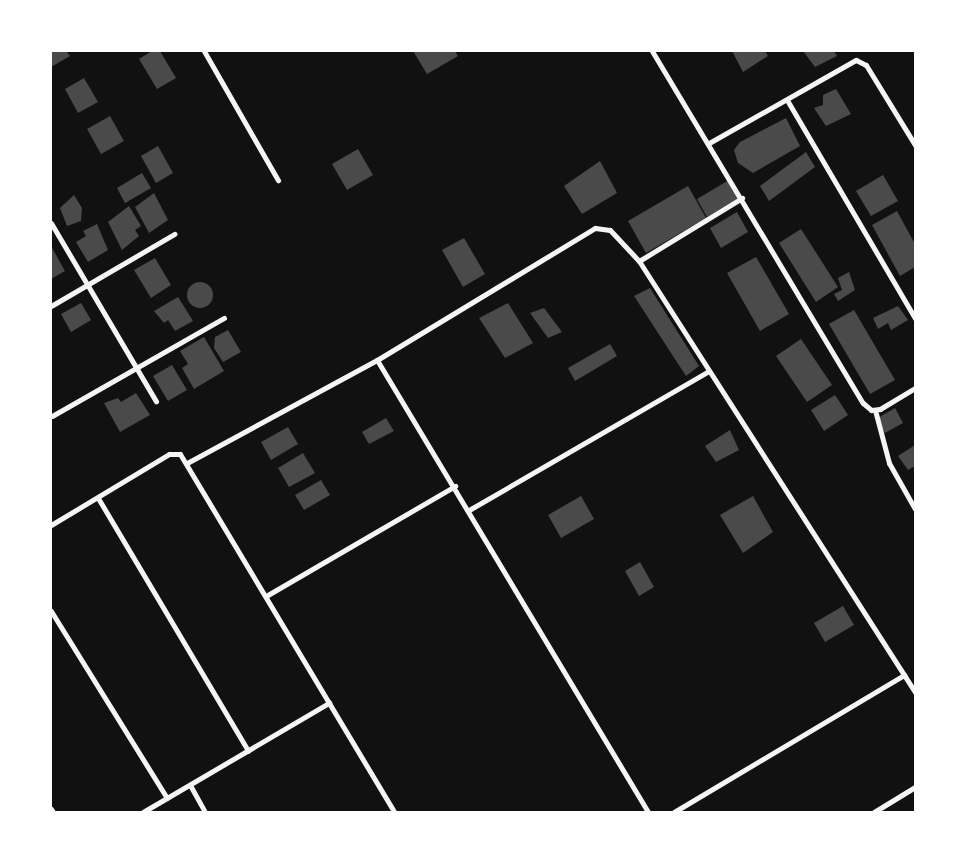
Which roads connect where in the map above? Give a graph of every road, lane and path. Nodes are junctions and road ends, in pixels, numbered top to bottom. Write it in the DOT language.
graph roads {
  1 [pos="204,51"];
  2 [pos="652,51"];
  3 [pos="787,100"];
  4 [pos="709,143"];
  5 [pos="915,145"];
  6 [pos="278,180"];
  7 [pos="742,198"];
  8 [pos="51,223"];
  9 [pos="174,234"];
  10 [pos="639,261"];
  11 [pos="88,285"];
  12 [pos="51,306"];
  13 [pos="224,318"];
  14 [pos="915,318"];
  15 [pos="377,360"];
  16 [pos="136,368"];
  17 [pos="709,371"];
  18 [pos="915,388"];
  19 [pos="156,401"];
  20 [pos="875,410"];
  21 [pos="52,416"];
  22 [pos="187,463"];
  23 [pos="454,486"];
  24 [pos="98,498"];
  25 [pos="915,509"];
  26 [pos="469,510"];
  27 [pos="51,525"];
  28 [pos="267,596"];
  29 [pos="51,611"];
  30 [pos="904,676"];
  31 [pos="915,692"];
  32 [pos="329,703"];
  33 [pos="248,751"];
  34 [pos="190,785"];
  35 [pos="915,787"];
  36 [pos="167,798"];
  37 [pos="143,812"];
  38 [pos="205,812"];
  39 [pos="394,812"];
  40 [pos="648,812"];
  41 [pos="674,812"];
  42 [pos="874,812"];
  1 -- 6 [label="street"];
  2 -- 4 [label="street"];
  3 -- 4 [label="street"];
  3 -- 5 [label="street"];
  3 -- 14 [label="street"];
  4 -- 7 [label="street"];
  7 -- 10 [label="street"];
  7 -- 20 [label="street"];
  8 -- 11 [label="street"];
  9 -- 11 [label="street"];
  10 -- 15 [label="street"];
  10 -- 17 [label="street"];
  11 -- 12 [label="street"];
  11 -- 16 [label="street"];
  13 -- 16 [label="street"];
  15 -- 22 [label="street"];
  15 -- 23 [label="street"];
  16 -- 19 [label="street"];
  16 -- 21 [label="street"];
  17 -- 26 [label="street"];
  17 -- 30 [label="street"];
  18 -- 20 [label="street"];
  20 -- 25 [label="street"];
  22 -- 24 [label="street"];
  22 -- 28 [label="street"];
  23 -- 26 [label="street"];
  23 -- 28 [label="street"];
  24 -- 27 [label="street"];
  24 -- 33 [label="street"];
  26 -- 40 [label="street"];
  28 -- 32 [label="street"];
  29 -- 36 [label="street"];
  30 -- 31 [label="street"];
  30 -- 41 [label="street"];
  32 -- 33 [label="street"];
  32 -- 39 [label="street"];
  33 -- 34 [label="street"];
  34 -- 36 [label="street"];
  34 -- 38 [label="street"];
  35 -- 42 [label="street"];
  36 -- 37 [label="street"];
}
